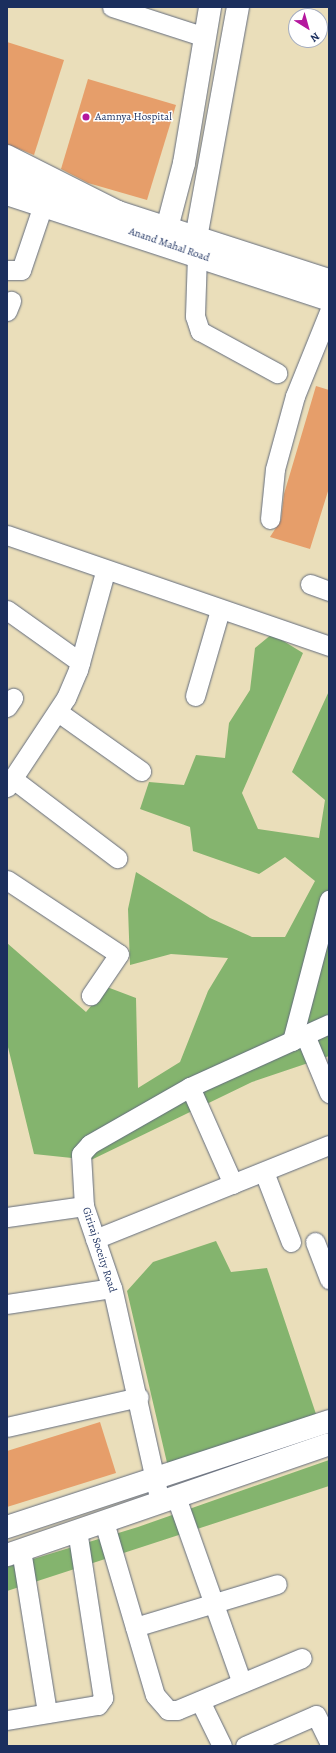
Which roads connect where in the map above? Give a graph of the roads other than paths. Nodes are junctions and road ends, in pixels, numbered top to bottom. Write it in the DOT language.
graph roads {
  1 [pos="112,7"];
  2 [pos="210,7"];
  3 [pos="238,7"];
  4 [pos="205,37"];
  5 [pos="7,156"];
  6 [pos="7,176"];
  7 [pos="7,194"];
  8 [pos="47,197"];
  9 [pos="118,212"];
  10 [pos="187,239"];
  11 [pos="7,270"];
  12 [pos="329,280"];
  13 [pos="329,300"];
  14 [pos="329,312"];
  15 [pos="278,373"];
  16 [pos="270,519"];
  17 [pos="7,535"];
  18 [pos="105,572"];
  19 [pos="310,584"];
  20 [pos="329,591"];
  21 [pos="7,610"];
  22 [pos="220,610"];
  23 [pos="329,646"];
  24 [pos="80,662"];
  25 [pos="195,696"];
  26 [pos="58,712"];
  27 [pos="141,771"];
  28 [pos="10,783"];
  29 [pos="117,858"];
  30 [pos="7,880"];
  31 [pos="329,900"];
  32 [pos="91,995"];
  33 [pos="329,1024"];
  34 [pos="298,1038"];
  35 [pos="190,1087"];
  36 [pos="329,1093"];
  37 [pos="329,1145"];
  38 [pos="264,1172"];
  39 [pos="233,1184"];
  40 [pos="84,1206"];
  41 [pos="7,1218"];
  42 [pos="95,1239"];
  43 [pos="291,1242"];
  44 [pos="314,1242"];
  45 [pos="329,1279"];
  46 [pos="112,1288"];
  47 [pos="7,1304"];
  48 [pos="139,1397"];
  49 [pos="329,1421"];
  50 [pos="7,1427"];
  51 [pos="329,1444"];
  52 [pos="156,1480"];
  53 [pos="168,1500"];
  54 [pos="104,1522"];
  55 [pos="7,1528"];
  56 [pos="77,1531"];
  57 [pos="14,1553"];
  58 [pos="277,1584"];
  59 [pos="213,1602"];
  60 [pos="135,1627"];
  61 [pos="302,1658"];
  62 [pos="242,1683"];
  63 [pos="200,1701"];
  64 [pos="323,1711"];
  65 [pos="47,1713"];
  66 [pos="7,1720"];
  67 [pos="329,1742"];
  68 [pos="222,1746"];
  69 [pos="245,1746"];
  1 -- 4 [label="street"];
  2 -- 4 [label="main road"];
  3 -- 10 [label="main road"];
  4 -- 10 [label="main road"];
  5 -- 9 [label="main road"];
  6 -- 8 [label="main road"];
  7 -- 8 [label="main road, Anand Mahal Road"];
  8 -- 9 [label="main road"];
  8 -- 10 [label="main road, Anand Mahal Road"];
  8 -- 11 [label="street"];
  9 -- 10 [label="main road"];
  10 -- 12 [label="main road, Anand Mahal Road"];
  10 -- 13 [label="main road, Anand Mahal Road"];
  10 -- 15 [label="street"];
  14 -- 16 [label="street"];
  17 -- 18 [label="street"];
  18 -- 22 [label="street"];
  18 -- 24 [label="street"];
  19 -- 20 [label="street"];
  21 -- 24 [label="street"];
  22 -- 23 [label="street"];
  22 -- 25 [label="street"];
  24 -- 26 [label="street"];
  26 -- 27 [label="street"];
  26 -- 28 [label="street"];
  28 -- 29 [label="street"];
  30 -- 32 [label="street"];
  31 -- 34 [label="street"];
  33 -- 34 [label="street, Giriraj Soceity Road"];
  34 -- 35 [label="street, Giriraj Soceity Road"];
  34 -- 36 [label="street"];
  35 -- 39 [label="street"];
  35 -- 40 [label="street, Giriraj Soceity Road"];
  37 -- 38 [label="street"];
  38 -- 39 [label="street"];
  38 -- 43 [label="street"];
  39 -- 42 [label="street"];
  40 -- 41 [label="street"];
  40 -- 42 [label="street, Giriraj Soceity Road"];
  42 -- 46 [label="street, Giriraj Soceity Road"];
  44 -- 45 [label="street"];
  46 -- 47 [label="street"];
  46 -- 48 [label="street, Giriraj Soceity Road"];
  48 -- 50 [label="street"];
  48 -- 52 [label="street, Giriraj Soceity Road"];
  49 -- 52 [label="main road"];
  51 -- 53 [label="main road"];
  52 -- 53 [label="street, Giriraj Soceity Road"];
  52 -- 55 [label="main road"];
  53 -- 54 [label="main road"];
  53 -- 59 [label="street, Giriraj Soceity Road"];
  54 -- 56 [label="main road"];
  54 -- 60 [label="street"];
  56 -- 57 [label="main road"];
  56 -- 65 [label="street"];
  57 -- 65 [label="street"];
  58 -- 59 [label="street"];
  59 -- 60 [label="street"];
  59 -- 62 [label="street, Giriraj Soceity Road"];
  60 -- 63 [label="street"];
  61 -- 62 [label="street"];
  62 -- 63 [label="street"];
  63 -- 68 [label="street"];
  64 -- 67 [label="street"];
  64 -- 69 [label="street"];
  65 -- 66 [label="street"];
}
